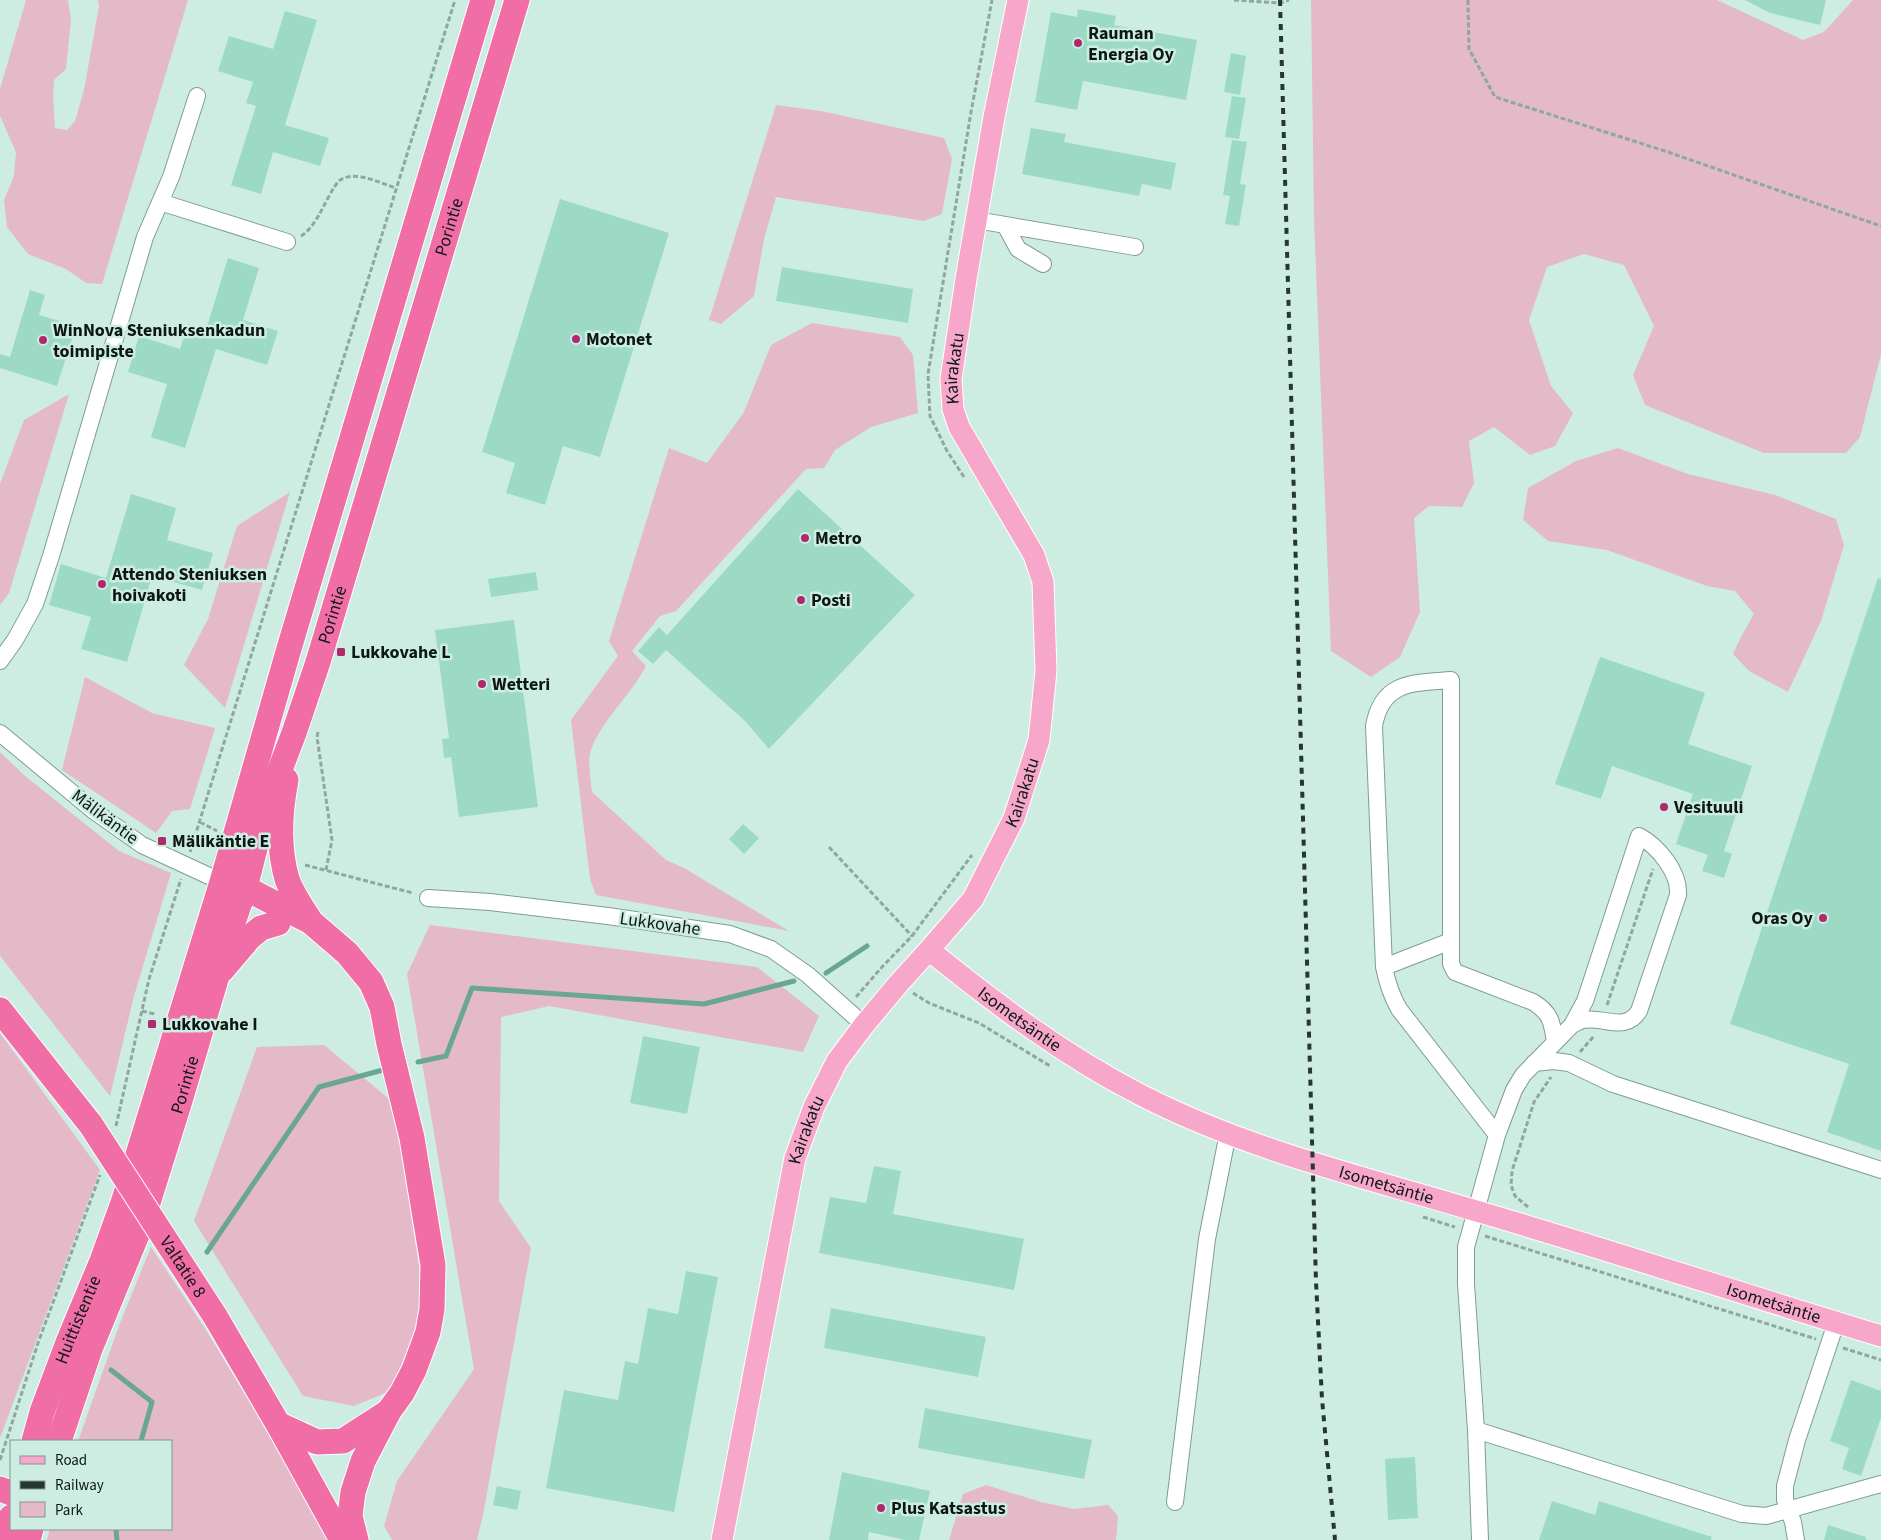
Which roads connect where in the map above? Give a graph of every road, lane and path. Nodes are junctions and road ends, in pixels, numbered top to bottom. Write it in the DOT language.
graph roads {
  1 [pos="455,0"];
  2 [pos="483,0"];
  3 [pos="517,0"];
  4 [pos="992,0"];
  5 [pos="1018,0"];
  6 [pos="1234,0"];
  7 [pos="1289,0"];
  8 [pos="1468,0"];
  9 [pos="197,96"];
  10 [pos="396,188"];
  11 [pos="160,202"];
  12 [pos="976,220"];
  13 [pos="1005,225"];
  14 [pos="1881,226"];
  15 [pos="288,242"];
  16 [pos="1135,247"];
  17 [pos="1042,264"];
  18 [pos="966,479"];
  19 [pos="0,661"];
  20 [pos="320,727"];
  21 [pos="0,733"];
  22 [pos="294,733"];
  23 [pos="200,822"];
  24 [pos="233,839"];
  25 [pos="829,847"];
  26 [pos="974,850"];
  27 [pos="283,860"];
  28 [pos="185,865"];
  29 [pos="326,870"];
  30 [pos="235,891"];
  31 [pos="428,898"];
  32 [pos="311,922"];
  33 [pos="278,923"];
  34 [pos="912,936"];
  35 [pos="1451,941"];
  36 [pos="930,950"];
  37 [pos="1384,967"];
  38 [pos="216,977"];
  39 [pos="846,1009"];
  40 [pos="0,1010"];
  41 [pos="142,1011"];
  42 [pos="155,1014"];
  43 [pos="864,1025"];
  44 [pos="1572,1025"];
  45 [pos="1555,1042"];
  46 [pos="389,1044"];
  47 [pos="1534,1063"];
  48 [pos="103,1130"];
  49 [pos="1228,1134"];
  50 [pos="1497,1134"];
  51 [pos="102,1169"];
  52 [pos="1881,1170"];
  53 [pos="124,1200"];
  54 [pos="1475,1210"];
  55 [pos="140,1225"];
  56 [pos="1836,1322"];
  57 [pos="1881,1336"];
  58 [pos="389,1411"];
  59 [pos="278,1424"];
  60 [pos="1476,1430"];
  61 [pos="34,1440"];
  62 [pos="59,1440"];
  63 [pos="0,1460"];
  64 [pos="1881,1484"];
  65 [pos="1175,1502"];
  66 [pos="1788,1511"];
  67 [pos="10,1520"];
  68 [pos="4,1540"];
  69 [pos="342,1540"];
  70 [pos="356,1540"];
  71 [pos="722,1540"];
  72 [pos="1480,1540"];
  73 [pos="1796,1540"];
  1 -- 10 [label="path"];
  2 -- 24 [label="highway, Porintie"];
  3 -- 22 [label="highway, Porintie"];
  4 -- 18 [label="path"];
  5 -- 12 [label="main road, Kairakatu"];
  6 -- 7 [label="path"];
  8 -- 14 [label="path"];
  9 -- 11 [label="street"];
  10 -- 15 [label="path"];
  10 -- 23 [label="path"];
  11 -- 15 [label="street"];
  11 -- 19 [label="street"];
  12 -- 13 [label="street"];
  12 -- 36 [label="main road, Kairakatu"];
  13 -- 16 [label="street"];
  13 -- 17 [label="street"];
  20 -- 29 [label="path"];
  21 -- 28 [label="street, Mälikäntie"];
  22 -- 27 [label="highway"];
  22 -- 30 [label="highway, Porintie"];
  23 -- 24 [label="path"];
  23 -- 28 [label="path"];
  24 -- 30 [label="highway, Porintie"];
  25 -- 34 [label="path"];
  26 -- 34 [label="path"];
  27 -- 29 [label="path"];
  27 -- 32 [label="highway"];
  28 -- 30 [label="street, Mälikäntie"];
  28 -- 41 [label="path"];
  29 -- 31 [label="path"];
  30 -- 32 [label="highway"];
  30 -- 33 [label="highway"];
  30 -- 38 [label="highway, Porintie"];
  30 -- 53 [label="highway, Porintie"];
  31 -- 39 [label="street, Lukkovahe"];
  32 -- 46 [label="highway"];
  33 -- 38 [label="highway"];
  33 -- 46 [label="highway"];
  34 -- 39 [label="path"];
  35 -- 37 [label="street"];
  35 -- 37 [label="street"];
  35 -- 45 [label="street"];
  36 -- 43 [label="main road, Kairakatu"];
  36 -- 49 [label="main road, Isometsäntie"];
  37 -- 50 [label="street"];
  38 -- 55 [label="highway, Porintie"];
  39 -- 43 [label="street, Lukkovahe"];
  40 -- 48 [label="highway, Valtatie 8"];
  41 -- 42 [label="path"];
  41 -- 48 [label="path"];
  43 -- 71 [label="main road, Kairakatu"];
  44 -- 44 [label="street"];
  44 -- 45 [label="street"];
  45 -- 47 [label="street"];
  46 -- 58 [label="highway"];
  47 -- 50 [label="street"];
  47 -- 52 [label="street"];
  48 -- 59 [label="highway, Valtatie 8, bridge"];
  49 -- 54 [label="main road, Isometsäntie"];
  49 -- 65 [label="street"];
  50 -- 54 [label="street"];
  51 -- 63 [label="path"];
  53 -- 61 [label="highway, Huittistentie"];
  54 -- 56 [label="main road, Isometsäntie"];
  54 -- 60 [label="street"];
  55 -- 62 [label="highway, Huittistentie"];
  56 -- 57 [label="main road, Isometsäntie"];
  56 -- 66 [label="street"];
  58 -- 59 [label="highway"];
  58 -- 70 [label="highway"];
  59 -- 69 [label="highway, Valtatie 8"];
  60 -- 66 [label="street"];
  60 -- 72 [label="street"];
  64 -- 66 [label="street"];
  66 -- 73 [label="street"];
  67 -- 68 [label="highway"];
}
